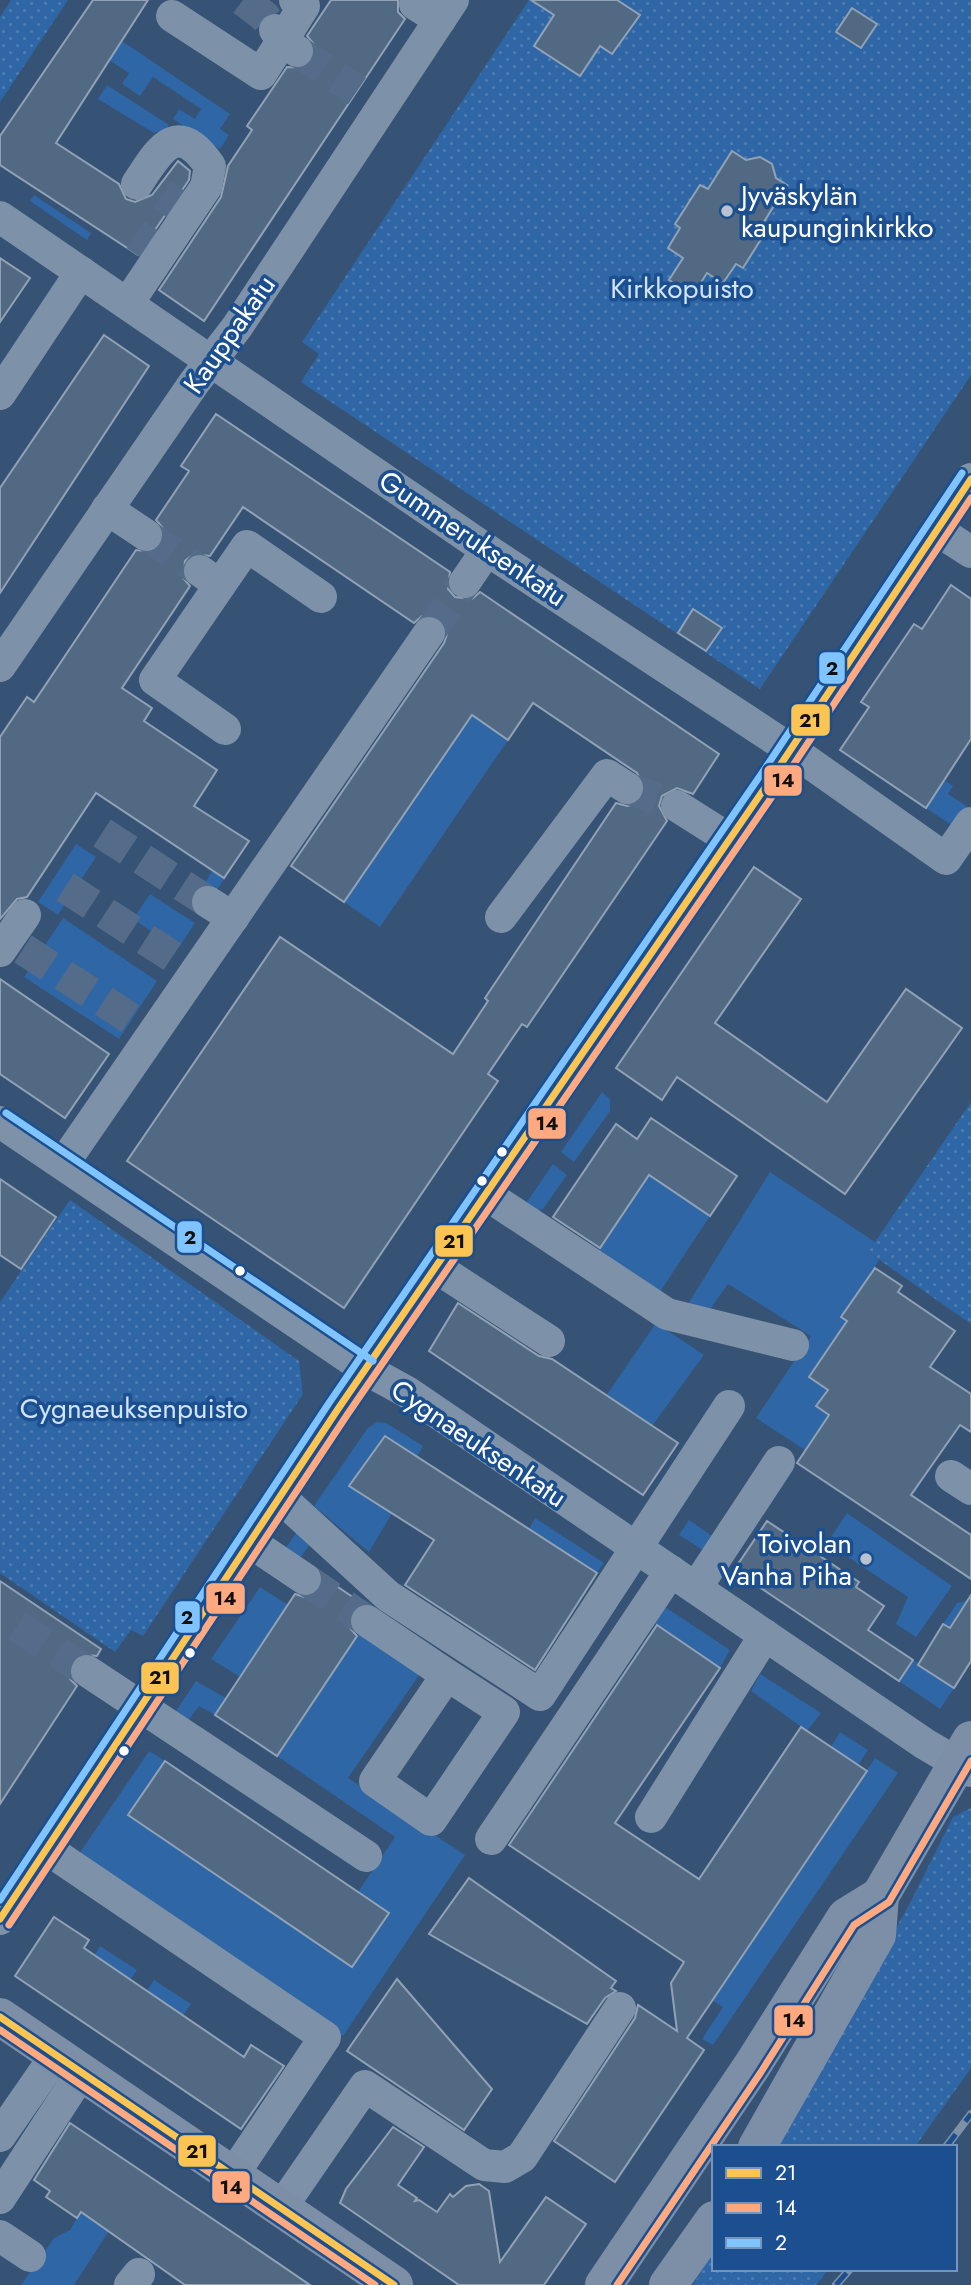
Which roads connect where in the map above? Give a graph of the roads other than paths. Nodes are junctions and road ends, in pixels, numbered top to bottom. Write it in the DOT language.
graph roads {
  1 [pos="295,0"];
  2 [pos="436,8"];
  3 [pos="172,16"];
  4 [pos="137,184"];
  5 [pos="0,217"];
  6 [pos="139,257"];
  7 [pos="81,272"];
  8 [pos="122,299"];
  9 [pos="213,360"];
  10 [pos="0,394"];
  11 [pos="971,479"];
  12 [pos="107,509"];
  13 [pos="937,530"];
  14 [pos="146,535"];
  15 [pos="487,550"];
  16 [pos="971,552"];
  17 [pos="465,582"];
  18 [pos="321,597"];
  19 [pos="429,633"];
  20 [pos="0,666"];
  21 [pos="225,729"];
  22 [pos="790,749"];
  23 [pos="627,788"];
  24 [pos="677,806"];
  25 [pos="971,823"];
  26 [pos="729,839"];
  27 [pos="25,915"];
  28 [pos="500,917"];
  29 [pos="0,951"];
  30 [pos="0,1122"];
  31 [pos="64,1164"];
  32 [pos="487,1195"];
  33 [pos="438,1268"];
  34 [pos="550,1341"];
  35 [pos="793,1345"];
  36 [pos="367,1370"];
  37 [pos="729,1406"];
  38 [pos="779,1462"];
  39 [pos="280,1497"];
  40 [pos="250,1542"];
  41 [pos="635,1547"];
  42 [pos="305,1580"];
  43 [pos="683,1580"];
  44 [pos="367,1621"];
  45 [pos="765,1636"];
  46 [pos="87,1671"];
  47 [pos="447,1675"];
  48 [pos="142,1706"];
  49 [pos="967,1759"];
  50 [pos="651,1817"];
  51 [pos="491,1839"];
  52 [pos="47,1849"];
  53 [pos="366,1856"];
  54 [pos="880,1896"];
  55 [pos="0,1919"];
  56 [pos="620,2008"];
  57 [pos="0,2017"];
  58 [pos="69,2063"];
  59 [pos="0,2136"];
  60 [pos="758,2145"];
  61 [pos="233,2175"];
  62 [pos="0,2198"];
  63 [pos="281,2208"];
  64 [pos="712,2223"];
  65 [pos="0,2236"];
  66 [pos="30,2256"];
  67 [pos="394,2285"];
  68 [pos="604,2285"];
  69 [pos="668,2285"];
  1 -- 3 [label="street"];
  2 -- 9 [label="street, Kauppakatu"];
  4 -- 8 [label="street"];
  5 -- 7 [label="street, Gummeruksenkatu"];
  6 -- 8 [label="street"];
  7 -- 8 [label="street, Gummeruksenkatu"];
  7 -- 10 [label="street"];
  8 -- 9 [label="street, Gummeruksenkatu"];
  9 -- 12 [label="street, Kauppakatu"];
  9 -- 15 [label="street, Gummeruksenkatu"];
  11 -- 13 [label="street"];
  12 -- 14 [label="street"];
  12 -- 20 [label="street, Kauppakatu"];
  13 -- 16 [label="street"];
  13 -- 22 [label="street"];
  15 -- 17 [label="street"];
  15 -- 22 [label="street, Gummeruksenkatu"];
  18 -- 21 [label="street"];
  19 -- 31 [label="street"];
  22 -- 25 [label="street, Gummeruksenkatu"];
  22 -- 26 [label="street"];
  23 -- 28 [label="street"];
  24 -- 26 [label="street"];
  26 -- 32 [label="street"];
  27 -- 29 [label="street"];
  30 -- 31 [label="street, Cygnaeuksenkatu"];
  31 -- 36 [label="street, Cygnaeuksenkatu"];
  32 -- 33 [label="street"];
  32 -- 35 [label="street"];
  33 -- 34 [label="street"];
  33 -- 36 [label="street"];
  36 -- 39 [label="street"];
  36 -- 41 [label="street, Cygnaeuksenkatu"];
  37 -- 41 [label="street"];
  38 -- 43 [label="street"];
  39 -- 40 [label="street"];
  39 -- 41 [label="street"];
  40 -- 42 [label="street"];
  40 -- 48 [label="street"];
  41 -- 43 [label="street, Cygnaeuksenkatu"];
  43 -- 45 [label="street, Cygnaeuksenkatu"];
  43 -- 51 [label="street"];
  44 -- 47 [label="street"];
  45 -- 49 [label="street, Cygnaeuksenkatu"];
  45 -- 50 [label="street"];
  46 -- 48 [label="street"];
  48 -- 52 [label="street"];
  48 -- 53 [label="street"];
  49 -- 54 [label="main road"];
  52 -- 55 [label="street"];
  52 -- 61 [label="street"];
  54 -- 60 [label="main road"];
  54 -- 68 [label="main road"];
  56 -- 63 [label="street"];
  57 -- 58 [label="main road"];
  58 -- 59 [label="street"];
  58 -- 61 [label="main road"];
  58 -- 62 [label="street"];
  61 -- 63 [label="main road"];
  63 -- 67 [label="main road"];
  64 -- 69 [label="main road"];
  65 -- 66 [label="street"];
}
